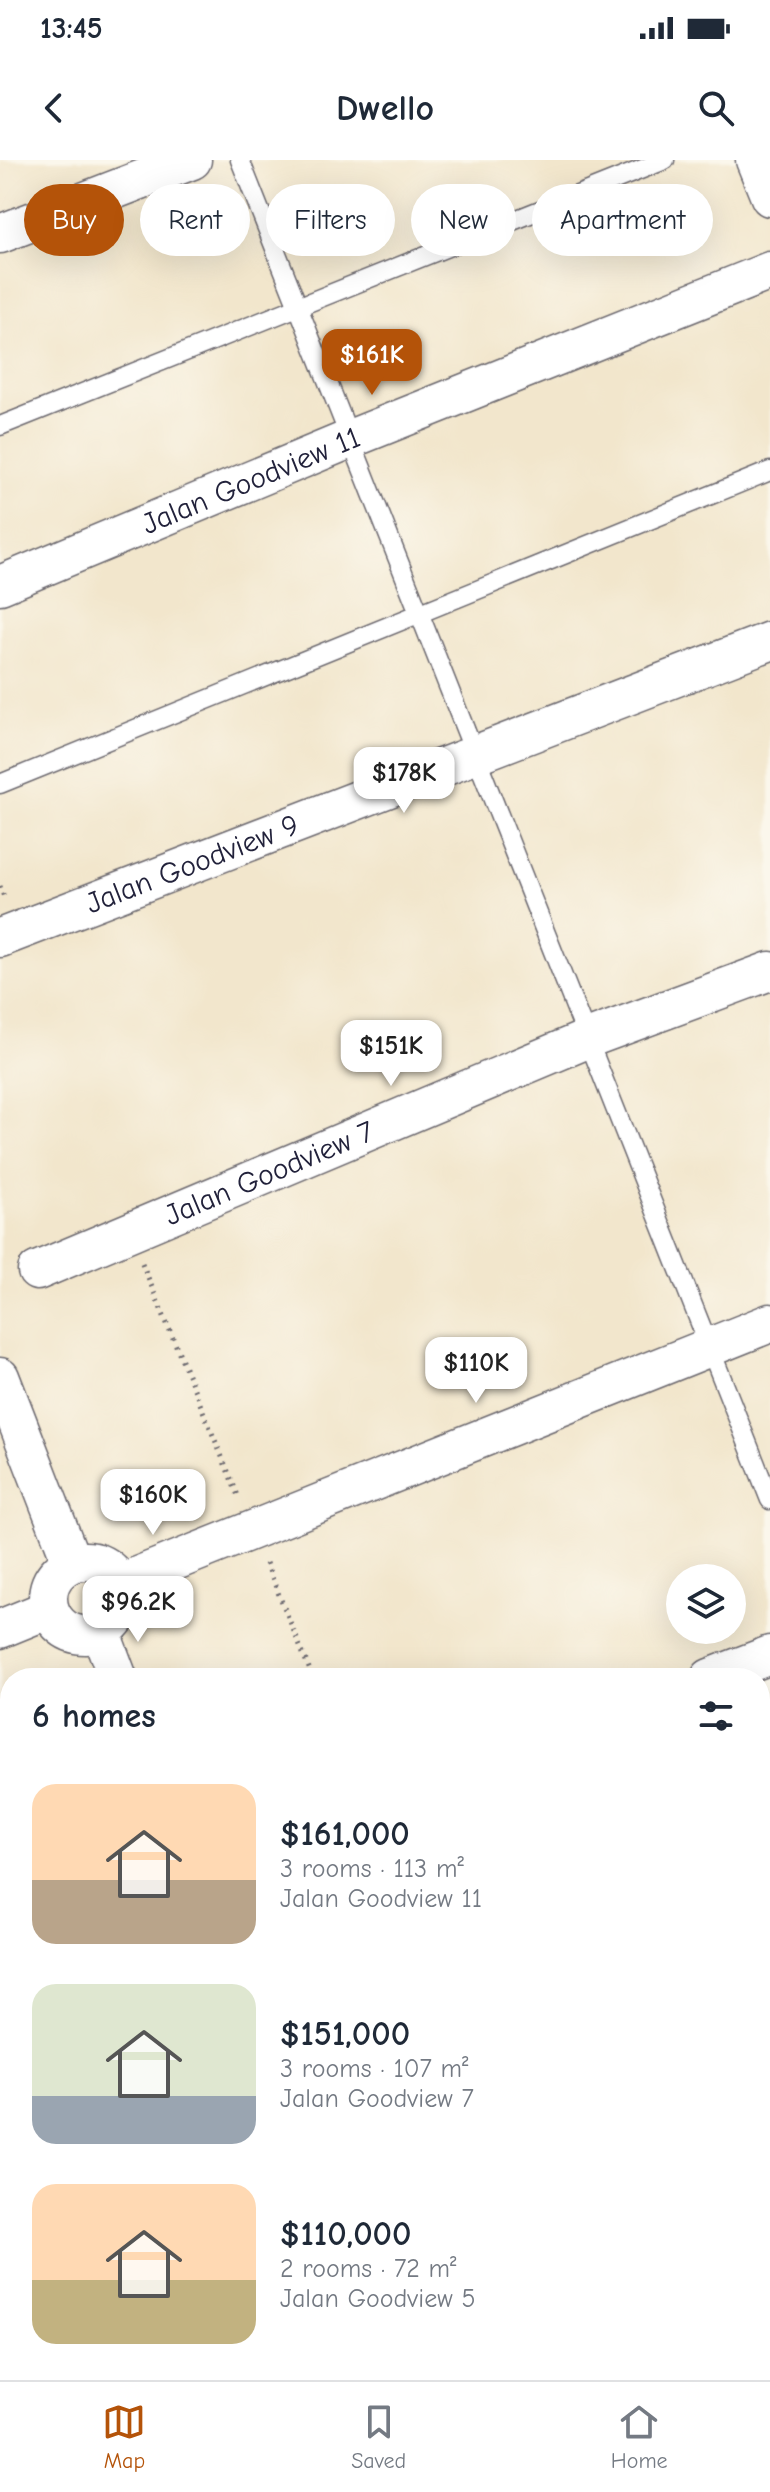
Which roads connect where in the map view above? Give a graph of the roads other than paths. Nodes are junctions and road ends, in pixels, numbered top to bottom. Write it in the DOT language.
graph roads {
  1 [pos="192,160"];
  2 [pos="240,160"];
  3 [pos="665,160"];
  4 [pos="755,160"];
  5 [pos="770,197"];
  6 [pos="0,234"];
  7 [pos="770,271"];
  8 [pos="297,307"];
  9 [pos="0,426"];
  10 [pos="350,439"];
  11 [pos="770,471"];
  12 [pos="0,585"];
  13 [pos="419,614"];
  14 [pos="770,641"];
  15 [pos="475,755"];
  16 [pos="0,784"];
  17 [pos="8,935"];
  18 [pos="770,971"];
  19 [pos="587,1039"];
  20 [pos="37,1271"];
  21 [pos="770,1323"];
  22 [pos="709,1346"];
  23 [pos="0,1377"];
  24 [pos="770,1500"];
  25 [pos="72,1563"];
  26 [pos="120,1583"];
  27 [pos="49,1609"];
  28 [pos="0,1629"];
  29 [pos="101,1633"];
  30 [pos="770,1655"];
  31 [pos="114,1668"];
  32 [pos="736,1668"];
  1 -- 6 [label="street"];
  2 -- 8 [label="lane"];
  3 -- 8 [label="lane"];
  4 -- 5 [label="street"];
  7 -- 10 [label="street, Jalan Goodview 11"];
  8 -- 9 [label="lane"];
  8 -- 10 [label="lane"];
  10 -- 12 [label="street, Jalan Goodview 11"];
  10 -- 13 [label="lane"];
  11 -- 13 [label="lane"];
  13 -- 15 [label="lane"];
  13 -- 16 [label="lane"];
  14 -- 15 [label="street, Jalan Goodview 9"];
  15 -- 17 [label="street, Jalan Goodview 9"];
  15 -- 19 [label="lane"];
  18 -- 19 [label="street, Jalan Goodview 7"];
  19 -- 20 [label="street, Jalan Goodview 7"];
  19 -- 22 [label="lane"];
  21 -- 22 [label="street"];
  22 -- 24 [label="lane"];
  22 -- 26 [label="street"];
  23 -- 25 [label="street"];
  25 -- 26 [label="street"];
  25 -- 27 [label="street"];
  26 -- 29 [label="street"];
  27 -- 28 [label="street"];
  27 -- 29 [label="street"];
  29 -- 31 [label="street"];
  30 -- 32 [label="street"];
}
